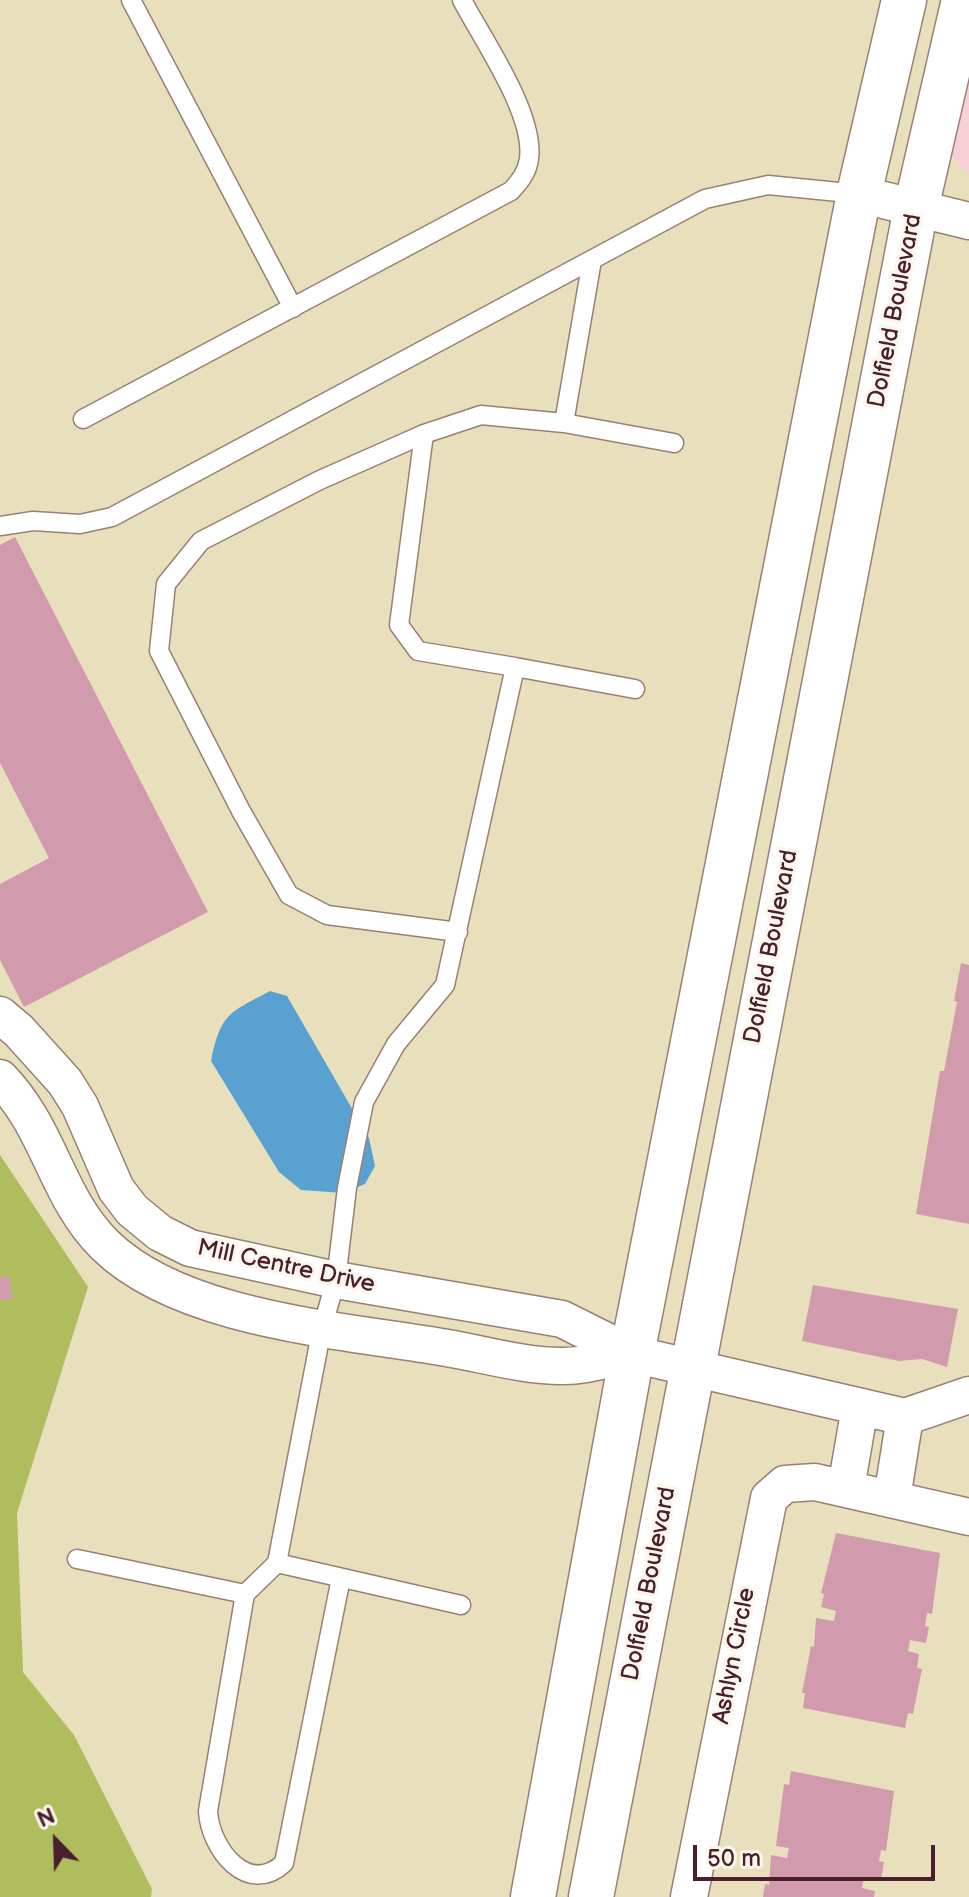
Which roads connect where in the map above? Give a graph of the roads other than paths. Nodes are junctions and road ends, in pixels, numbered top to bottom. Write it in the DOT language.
graph roads {
  1 [pos="131,0"];
  2 [pos="462,0"];
  3 [pos="904,0"];
  4 [pos="964,0"];
  5 [pos="859,194"];
  6 [pos="916,208"];
  7 [pos="969,221"];
  8 [pos="592,260"];
  9 [pos="293,308"];
  10 [pos="83,419"];
  11 [pos="564,423"];
  12 [pos="424,434"];
  13 [pos="674,443"];
  14 [pos="0,526"];
  15 [pos="515,667"];
  16 [pos="635,689"];
  17 [pos="458,932"];
  18 [pos="0,1015"];
  19 [pos="0,1078"];
  20 [pos="336,1280"];
  21 [pos="322,1328"];
  22 [pos="632,1354"];
  23 [pos="690,1368"];
  24 [pos="969,1395"];
  25 [pos="860,1407"];
  26 [pos="905,1417"];
  27 [pos="846,1488"];
  28 [pos="892,1498"];
  29 [pos="969,1517"];
  30 [pos="77,1559"];
  31 [pos="277,1563"];
  32 [pos="341,1578"];
  33 [pos="245,1594"];
  34 [pos="461,1605"];
  35 [pos="533,1897"];
  36 [pos="591,1897"];
  37 [pos="689,1897"];
  1 -- 9 [label="lane"];
  2 -- 9 [label="lane"];
  3 -- 5 [label="main road"];
  4 -- 6 [label="main road, Dolfield Boulevard"];
  5 -- 6 [label="street"];
  5 -- 8 [label="lane"];
  5 -- 22 [label="main road"];
  6 -- 7 [label="street"];
  6 -- 23 [label="main road, Dolfield Boulevard"];
  8 -- 11 [label="lane"];
  8 -- 14 [label="lane"];
  9 -- 10 [label="lane"];
  11 -- 12 [label="lane"];
  11 -- 13 [label="lane"];
  12 -- 15 [label="lane"];
  12 -- 17 [label="lane"];
  15 -- 16 [label="lane"];
  15 -- 17 [label="lane"];
  17 -- 20 [label="lane"];
  18 -- 20 [label="street, Mill Centre Drive"];
  19 -- 21 [label="street, Mill Centre Drive"];
  20 -- 21 [label="lane"];
  20 -- 22 [label="street, Mill Centre Drive"];
  21 -- 22 [label="street, Mill Centre Drive"];
  21 -- 31 [label="lane"];
  22 -- 23 [label="street, Mill Centre Drive"];
  22 -- 35 [label="main road"];
  23 -- 25 [label="street, Mill Centre Drive"];
  23 -- 36 [label="main road, Dolfield Boulevard"];
  24 -- 26 [label="street"];
  25 -- 26 [label="street, Mill Centre Drive"];
  25 -- 27 [label="street"];
  26 -- 28 [label="street"];
  27 -- 28 [label="street, Ashlyn Circle"];
  27 -- 37 [label="street, Ashlyn Circle"];
  28 -- 29 [label="street, Ashlyn Circle"];
  30 -- 33 [label="lane"];
  31 -- 32 [label="lane"];
  31 -- 33 [label="lane"];
  32 -- 33 [label="lane"];
  32 -- 34 [label="lane"];
}
